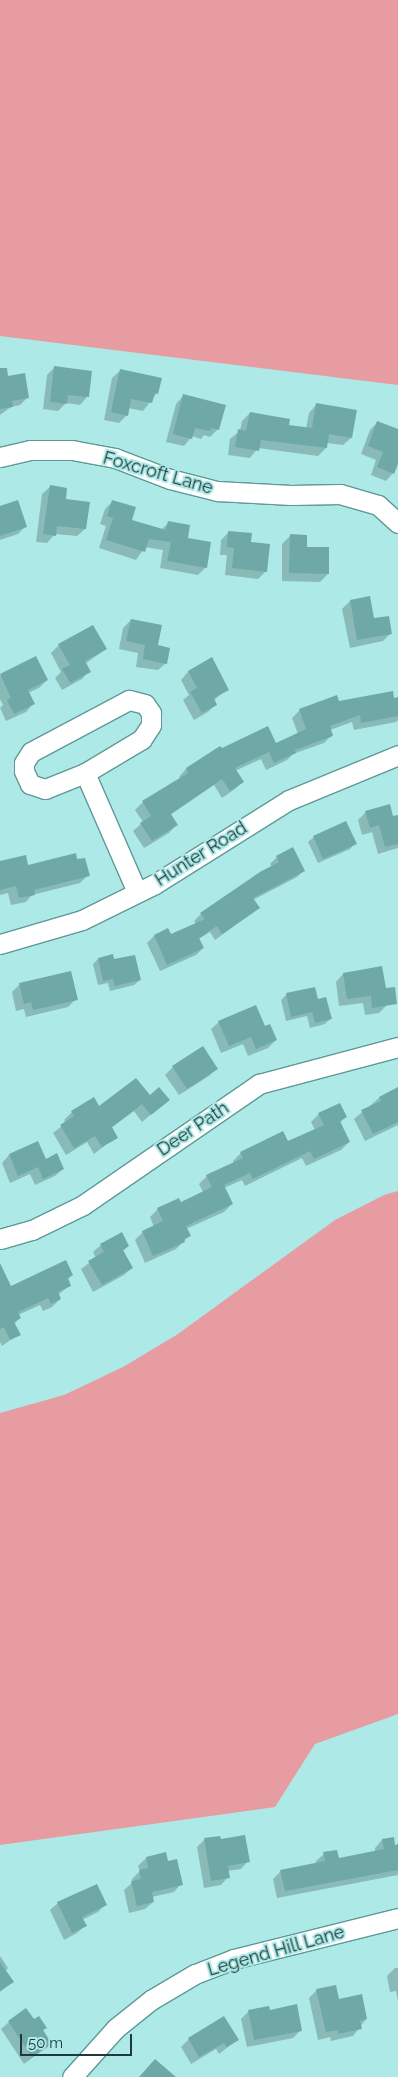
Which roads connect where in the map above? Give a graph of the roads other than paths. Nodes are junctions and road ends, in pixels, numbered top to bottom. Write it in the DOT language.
graph roads {
  1 [pos="0,457"];
  2 [pos="398,523"];
  3 [pos="398,755"];
  4 [pos="85,773"];
  5 [pos="137,892"];
  6 [pos="0,944"];
  7 [pos="398,1047"];
  8 [pos="0,1239"];
  9 [pos="398,1918"];
  10 [pos="72,2077"];
  1 -- 2 [label="street, Foxcroft Lane"];
  3 -- 5 [label="street, Hunter Road"];
  4 -- 4 [label="street"];
  4 -- 5 [label="street"];
  5 -- 6 [label="street, Hunter Road"];
  7 -- 8 [label="street, Deer Path"];
  9 -- 10 [label="street, Legend Hill Lane"];
}
